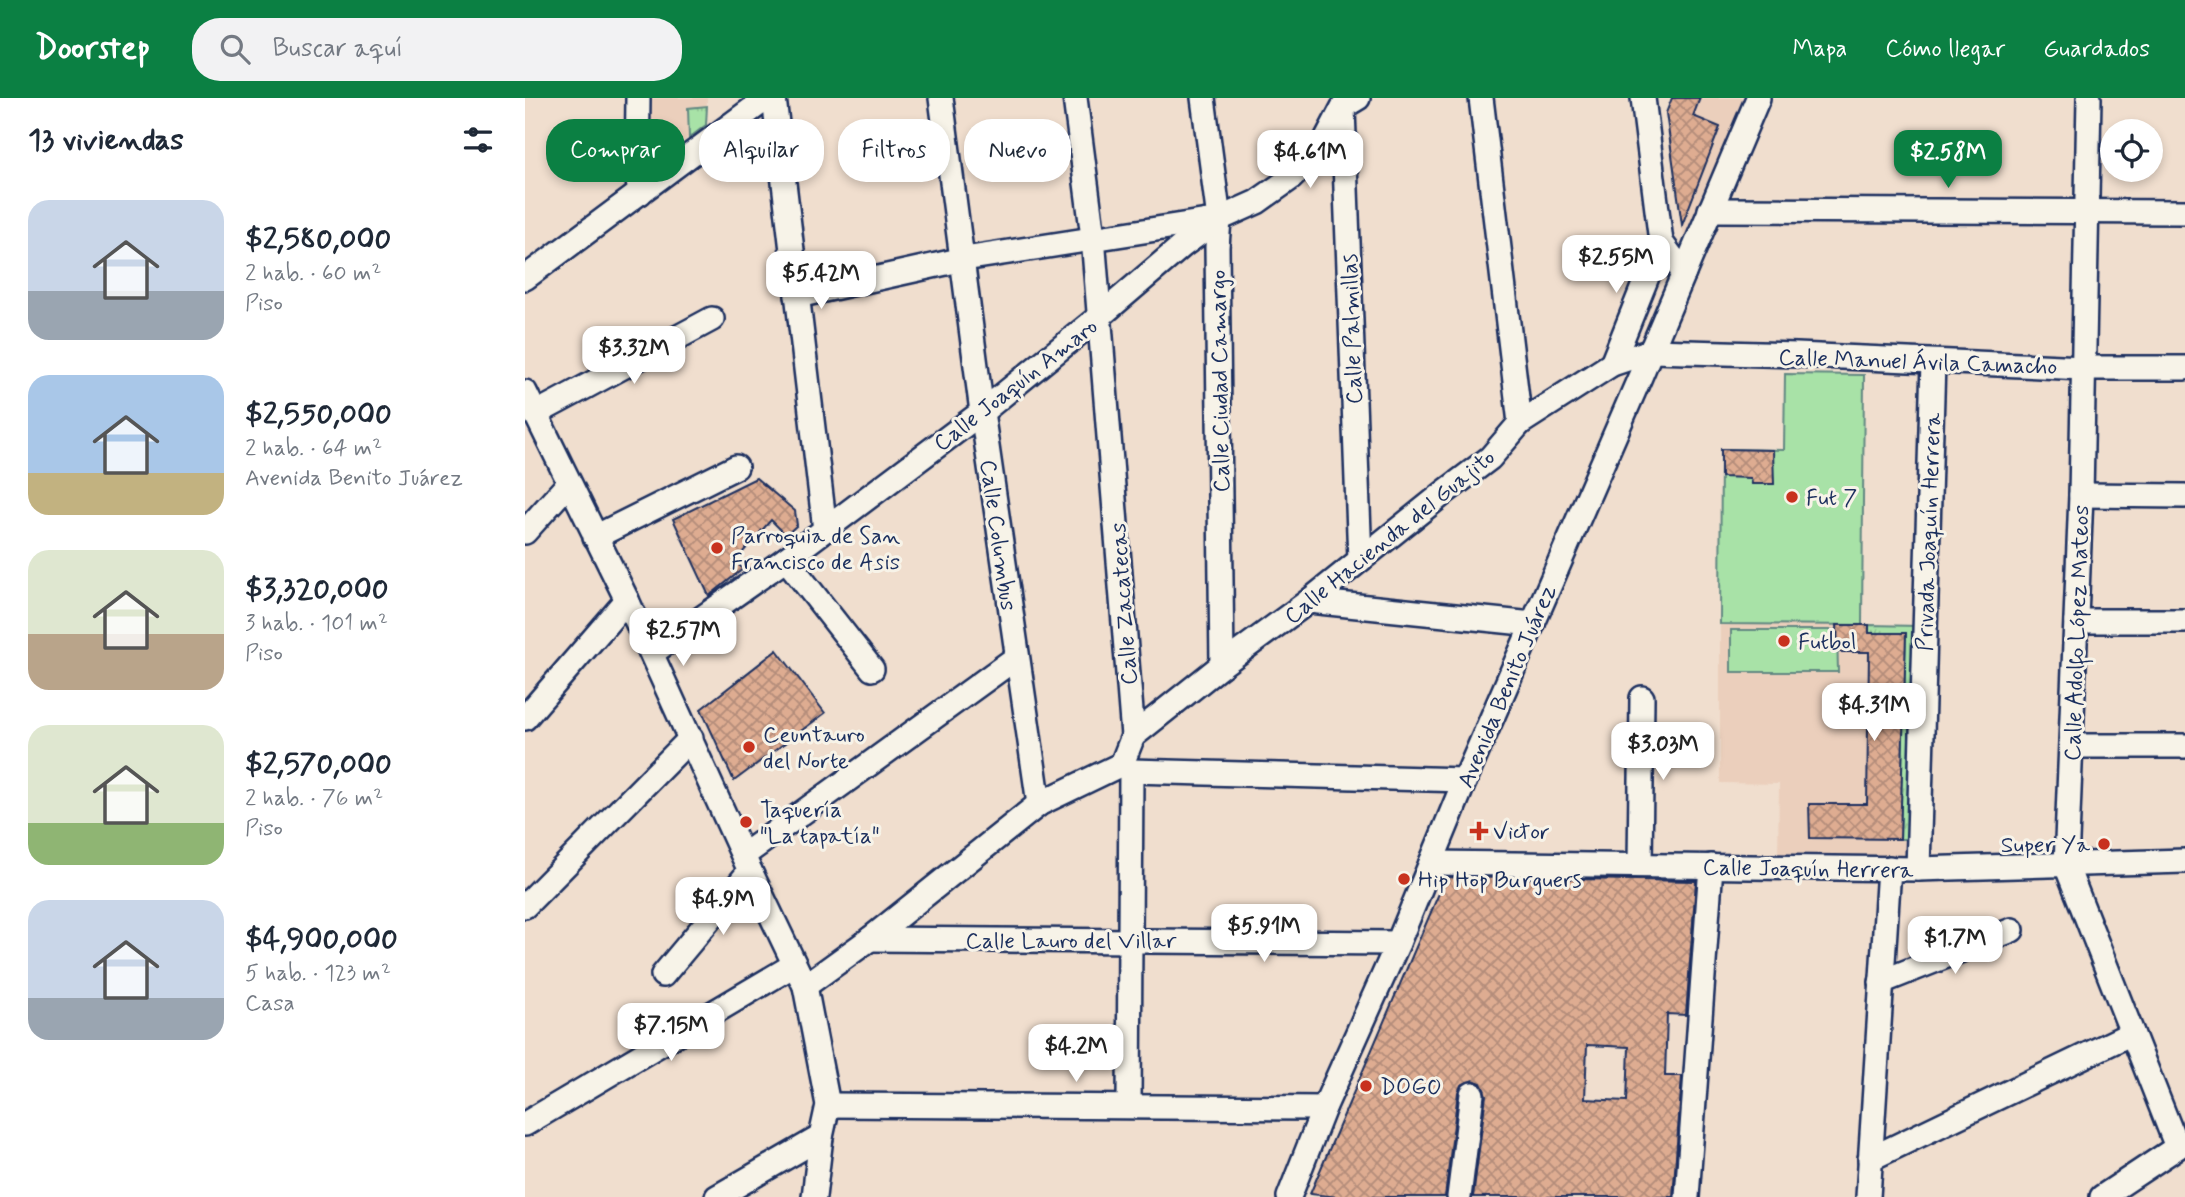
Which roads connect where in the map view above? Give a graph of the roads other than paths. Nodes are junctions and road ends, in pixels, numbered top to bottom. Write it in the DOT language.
graph roads {
  1 [pos="638,98"];
  2 [pos="767,98"];
  3 [pos="774,98"];
  4 [pos="941,98"];
  5 [pos="1075,98"];
  6 [pos="1203,98"];
  7 [pos="1481,98"];
  8 [pos="1643,98"];
  9 [pos="1758,98"];
  10 [pos="2089,98"];
  11 [pos="1348,101"];
  12 [pos="640,193"];
  13 [pos="1710,210"];
  14 [pos="2185,212"];
  15 [pos="2087,213"];
  16 [pos="1219,219"];
  17 [pos="1093,237"];
  18 [pos="1661,242"];
  19 [pos="964,259"];
  20 [pos="1684,273"];
  21 [pos="525,278"];
  22 [pos="797,296"];
  23 [pos="1100,316"];
  24 [pos="712,319"];
  25 [pos="1651,351"];
  26 [pos="1933,362"];
  27 [pos="1612,364"];
  28 [pos="2084,368"];
  29 [pos="2185,368"];
  30 [pos="525,392"];
  31 [pos="982,412"];
  32 [pos="535,414"];
  33 [pos="1520,423"];
  34 [pos="736,467"];
  35 [pos="569,483"];
  36 [pos="2081,495"];
  37 [pos="2185,496"];
  38 [pos="825,530"];
  39 [pos="525,532"];
  40 [pos="595,537"];
  41 [pos="786,559"];
  42 [pos="1360,560"];
  43 [pos="628,600"];
  44 [pos="1309,601"];
  45 [pos="2075,621"];
  46 [pos="2185,621"];
  47 [pos="1533,624"];
  48 [pos="652,653"];
  49 [pos="1017,657"];
  50 [pos="1222,665"];
  51 [pos="872,669"];
  52 [pos="1642,698"];
  53 [pos="525,718"];
  54 [pos="1133,736"];
  55 [pos="691,738"];
  56 [pos="2073,746"];
  57 [pos="2185,746"];
  58 [pos="1127,768"];
  59 [pos="1465,780"];
  60 [pos="1039,804"];
  61 [pos="2185,861"];
  62 [pos="747,863"];
  63 [pos="1431,863"];
  64 [pos="1640,865"];
  65 [pos="2066,865"];
  66 [pos="1711,866"];
  67 [pos="1889,868"];
  68 [pos="1918,869"];
  69 [pos="525,906"];
  70 [pos="2013,930"];
  71 [pos="870,939"];
  72 [pos="1130,941"];
  73 [pos="1398,943"];
  74 [pos="663,975"];
  75 [pos="799,975"];
  76 [pos="1881,982"];
  77 [pos="2132,1033"];
  78 [pos="1472,1094"];
  79 [pos="828,1105"];
  80 [pos="1129,1105"];
  81 [pos="1324,1108"];
  82 [pos="525,1124"];
  83 [pos="821,1137"];
  84 [pos="2181,1145"];
  85 [pos="1870,1159"];
  86 [pos="1293,1196"];
  87 [pos="717,1197"];
  88 [pos="814,1197"];
  89 [pos="1459,1197"];
  90 [pos="1687,1197"];
  91 [pos="1868,1197"];
  92 [pos="2102,1197"];
  1 -- 12 [label="street"];
  2 -- 12 [label="street"];
  3 -- 22 [label="street"];
  4 -- 19 [label="street, Calle Columbus"];
  5 -- 17 [label="street, Calle Zacatecas"];
  6 -- 16 [label="street, Calle Ciudad Camargo"];
  7 -- 33 [label="street"];
  8 -- 18 [label="street"];
  9 -- 13 [label="street, Avenida Benito Juárez"];
  10 -- 15 [label="street, Calle Adolfo López Mateos"];
  11 -- 16 [label="street, Calle Joaquín Amaro"];
  11 -- 42 [label="street, Calle Palmillas"];
  12 -- 21 [label="street"];
  13 -- 15 [label="street"];
  13 -- 20 [label="street, Avenida Benito Juárez"];
  14 -- 15 [label="street"];
  15 -- 28 [label="street, Calle Adolfo López Mateos"];
  16 -- 17 [label="street"];
  16 -- 23 [label="street, Calle Joaquín Amaro"];
  16 -- 50 [label="street, Calle Ciudad Camargo"];
  17 -- 19 [label="street"];
  17 -- 23 [label="street, Calle Zacatecas"];
  18 -- 20 [label="street"];
  18 -- 27 [label="street"];
  19 -- 22 [label="street"];
  19 -- 31 [label="street, Calle Columbus"];
  20 -- 25 [label="street, Avenida Benito Juárez"];
  22 -- 38 [label="street"];
  23 -- 31 [label="street, Calle Joaquín Amaro"];
  23 -- 54 [label="street, Calle Zacatecas"];
  24 -- 32 [label="street"];
  25 -- 26 [label="street, Calle Manuel Ávila Camacho"];
  25 -- 27 [label="street, Calle Hacienda del Guajito"];
  25 -- 47 [label="street, Avenida Benito Juárez"];
  26 -- 28 [label="street, Calle Manuel Ávila Camacho"];
  26 -- 68 [label="street, Privada Joaquín Herrera"];
  27 -- 33 [label="street, Calle Hacienda del Guajito"];
  28 -- 29 [label="street, Calle Manuel Ávila Camacho"];
  28 -- 36 [label="street, Calle Adolfo López Mateos"];
  30 -- 32 [label="street"];
  31 -- 38 [label="street, Calle Joaquín Amaro"];
  31 -- 49 [label="street, Calle Columbus"];
  32 -- 35 [label="street"];
  33 -- 42 [label="street, Calle Hacienda del Guajito"];
  34 -- 40 [label="street"];
  35 -- 39 [label="street"];
  35 -- 40 [label="street"];
  36 -- 37 [label="street"];
  36 -- 45 [label="street, Calle Adolfo López Mateos"];
  38 -- 41 [label="street, Calle Joaquín Amaro"];
  40 -- 43 [label="street"];
  41 -- 48 [label="street, Calle Joaquín Amaro"];
  41 -- 51 [label="street"];
  42 -- 44 [label="street, Calle Hacienda del Guajito"];
  43 -- 48 [label="street"];
  43 -- 53 [label="street"];
  44 -- 47 [label="street"];
  44 -- 50 [label="street, Calle Hacienda del Guajito"];
  45 -- 46 [label="street"];
  45 -- 56 [label="street, Calle Adolfo López Mateos"];
  47 -- 59 [label="street, Avenida Benito Juárez"];
  48 -- 55 [label="street"];
  49 -- 60 [label="street, Calle Columbus"];
  49 -- 62 [label="street"];
  50 -- 54 [label="street, Calle Hacienda del Guajito"];
  52 -- 64 [label="street"];
  54 -- 58 [label="street, Calle Zacatecas"];
  55 -- 62 [label="street"];
  55 -- 69 [label="street"];
  56 -- 57 [label="street"];
  56 -- 65 [label="street, Calle Adolfo López Mateos"];
  58 -- 59 [label="street"];
  58 -- 60 [label="street"];
  58 -- 72 [label="street, Calle Zacatecas"];
  59 -- 63 [label="street, Avenida Benito Juárez"];
  60 -- 71 [label="street"];
  61 -- 65 [label="street, Calle Joaquín Herrera"];
  62 -- 74 [label="street"];
  62 -- 75 [label="street"];
  63 -- 64 [label="street, Calle Joaquín Herrera"];
  63 -- 73 [label="street, Avenida Benito Juárez"];
  64 -- 66 [label="street, Calle Joaquín Herrera"];
  65 -- 68 [label="street, Calle Joaquín Herrera"];
  65 -- 77 [label="street, Calle Adolfo López Mateos"];
  66 -- 67 [label="street, Calle Joaquín Herrera"];
  66 -- 90 [label="street"];
  67 -- 68 [label="street, Calle Joaquín Herrera"];
  67 -- 76 [label="street"];
  70 -- 76 [label="street"];
  71 -- 72 [label="street, Calle Lauro del Villar"];
  71 -- 75 [label="street"];
  72 -- 73 [label="street, Calle Lauro del Villar"];
  72 -- 80 [label="street, Calle Zacatecas"];
  73 -- 81 [label="street, Avenida Benito Juárez"];
  75 -- 79 [label="street"];
  75 -- 82 [label="street"];
  76 -- 85 [label="street"];
  77 -- 84 [label="street, Calle Adolfo López Mateos"];
  77 -- 85 [label="street"];
  78 -- 89 [label="street"];
  79 -- 80 [label="street"];
  79 -- 83 [label="street"];
  80 -- 81 [label="street"];
  81 -- 86 [label="street, Avenida Benito Juárez"];
  83 -- 87 [label="street"];
  83 -- 88 [label="street"];
  84 -- 92 [label="street"];
  85 -- 91 [label="street"];
}
